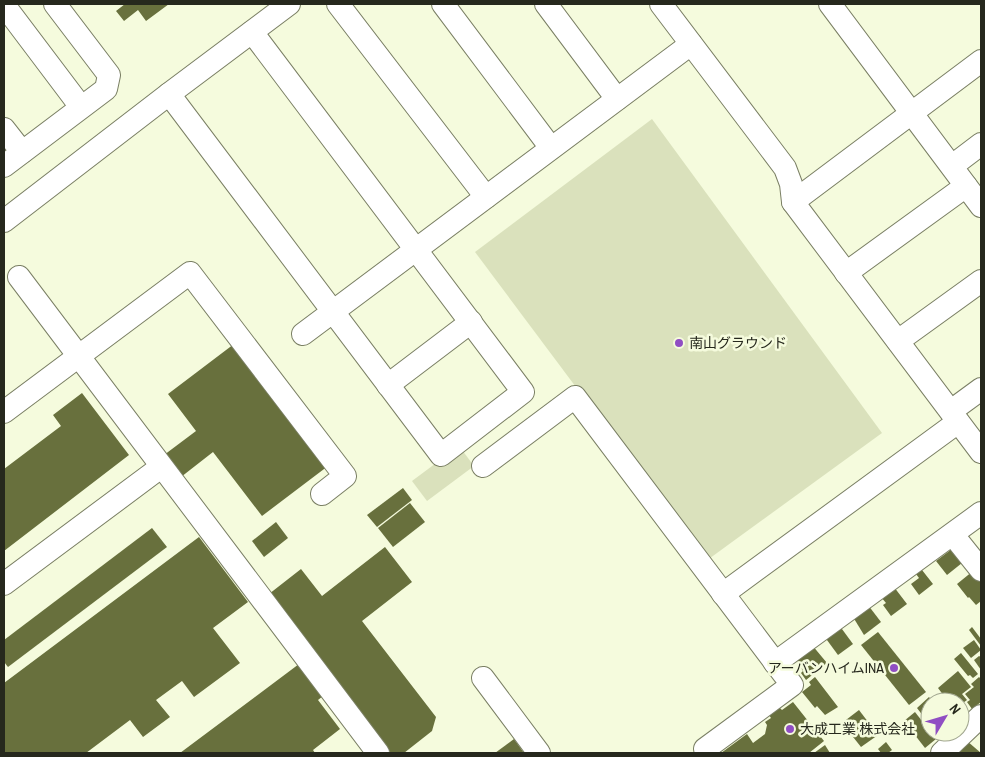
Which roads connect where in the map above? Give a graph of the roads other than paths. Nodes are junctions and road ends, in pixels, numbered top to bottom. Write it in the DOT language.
graph roads {
  1 [pos="55,4"];
  2 [pos="289,4"];
  3 [pos="338,4"];
  4 [pos="443,4"];
  5 [pos="546,4"];
  6 [pos="662,4"];
  7 [pos="830,4"];
  8 [pos="4,5"];
  9 [pos="252,32"];
  10 [pos="691,44"];
  11 [pos="981,60"];
  12 [pos="168,94"];
  13 [pos="618,99"];
  14 [pos="81,107"];
  15 [pos="912,112"];
  16 [pos="4,129"];
  17 [pos="981,144"];
  18 [pos="552,148"];
  19 [pos="22,152"];
  20 [pos="4,166"];
  21 [pos="952,166"];
  22 [pos="966,186"];
  23 [pos="486,197"];
  24 [pos="792,202"];
  25 [pos="981,206"];
  26 [pos="4,221"];
  27 [pos="416,250"];
  28 [pos="846,273"];
  29 [pos="18,277"];
  30 [pos="981,281"];
  31 [pos="333,311"];
  32 [pos="471,322"];
  33 [pos="303,334"];
  34 [pos="898,341"];
  35 [pos="77,356"];
  36 [pos="388,384"];
  37 [pos="981,389"];
  38 [pos="4,412"];
  39 [pos="954,416"];
  40 [pos="981,452"];
  41 [pos="483,466"];
  42 [pos="161,467"];
  43 [pos="322,494"];
  44 [pos="981,513"];
  45 [pos="952,535"];
  46 [pos="981,570"];
  47 [pos="4,584"];
  48 [pos="723,594"];
  49 [pos="775,663"];
  50 [pos="483,678"];
  51 [pos="981,716"];
  52 [pos="378,753"];
  53 [pos="539,753"];
  54 [pos="708,753"];
  55 [pos="942,753"];
  1 -- 14 [label="street"];
  2 -- 9 [label="street"];
  3 -- 23 [label="street"];
  4 -- 18 [label="street"];
  5 -- 13 [label="street"];
  6 -- 10 [label="street"];
  7 -- 15 [label="street"];
  8 -- 14 [label="street"];
  9 -- 12 [label="street"];
  9 -- 27 [label="street"];
  10 -- 13 [label="street"];
  10 -- 24 [label="street"];
  11 -- 15 [label="street"];
  12 -- 26 [label="street"];
  12 -- 31 [label="street"];
  13 -- 18 [label="street"];
  14 -- 19 [label="street"];
  15 -- 21 [label="street"];
  15 -- 24 [label="street"];
  16 -- 19 [label="street"];
  17 -- 21 [label="street"];
  18 -- 23 [label="street"];
  19 -- 20 [label="street"];
  21 -- 22 [label="street"];
  22 -- 25 [label="street"];
  22 -- 28 [label="street"];
  23 -- 27 [label="street"];
  24 -- 28 [label="street"];
  27 -- 31 [label="street"];
  27 -- 32 [label="street"];
  28 -- 34 [label="street"];
  29 -- 35 [label="street"];
  30 -- 34 [label="street"];
  31 -- 33 [label="street"];
  31 -- 36 [label="street"];
  32 -- 36 [label="street"];
  32 -- 36 [label="street"];
  34 -- 39 [label="street"];
  35 -- 38 [label="street"];
  35 -- 42 [label="street"];
  35 -- 43 [label="street"];
  37 -- 39 [label="street"];
  39 -- 40 [label="street"];
  39 -- 48 [label="street"];
  41 -- 48 [label="street"];
  42 -- 47 [label="street"];
  42 -- 52 [label="street"];
  44 -- 45 [label="street"];
  45 -- 46 [label="street"];
  45 -- 49 [label="street"];
  48 -- 49 [label="street"];
  49 -- 54 [label="street"];
  50 -- 53 [label="street"];
  51 -- 55 [label="street"];
}
